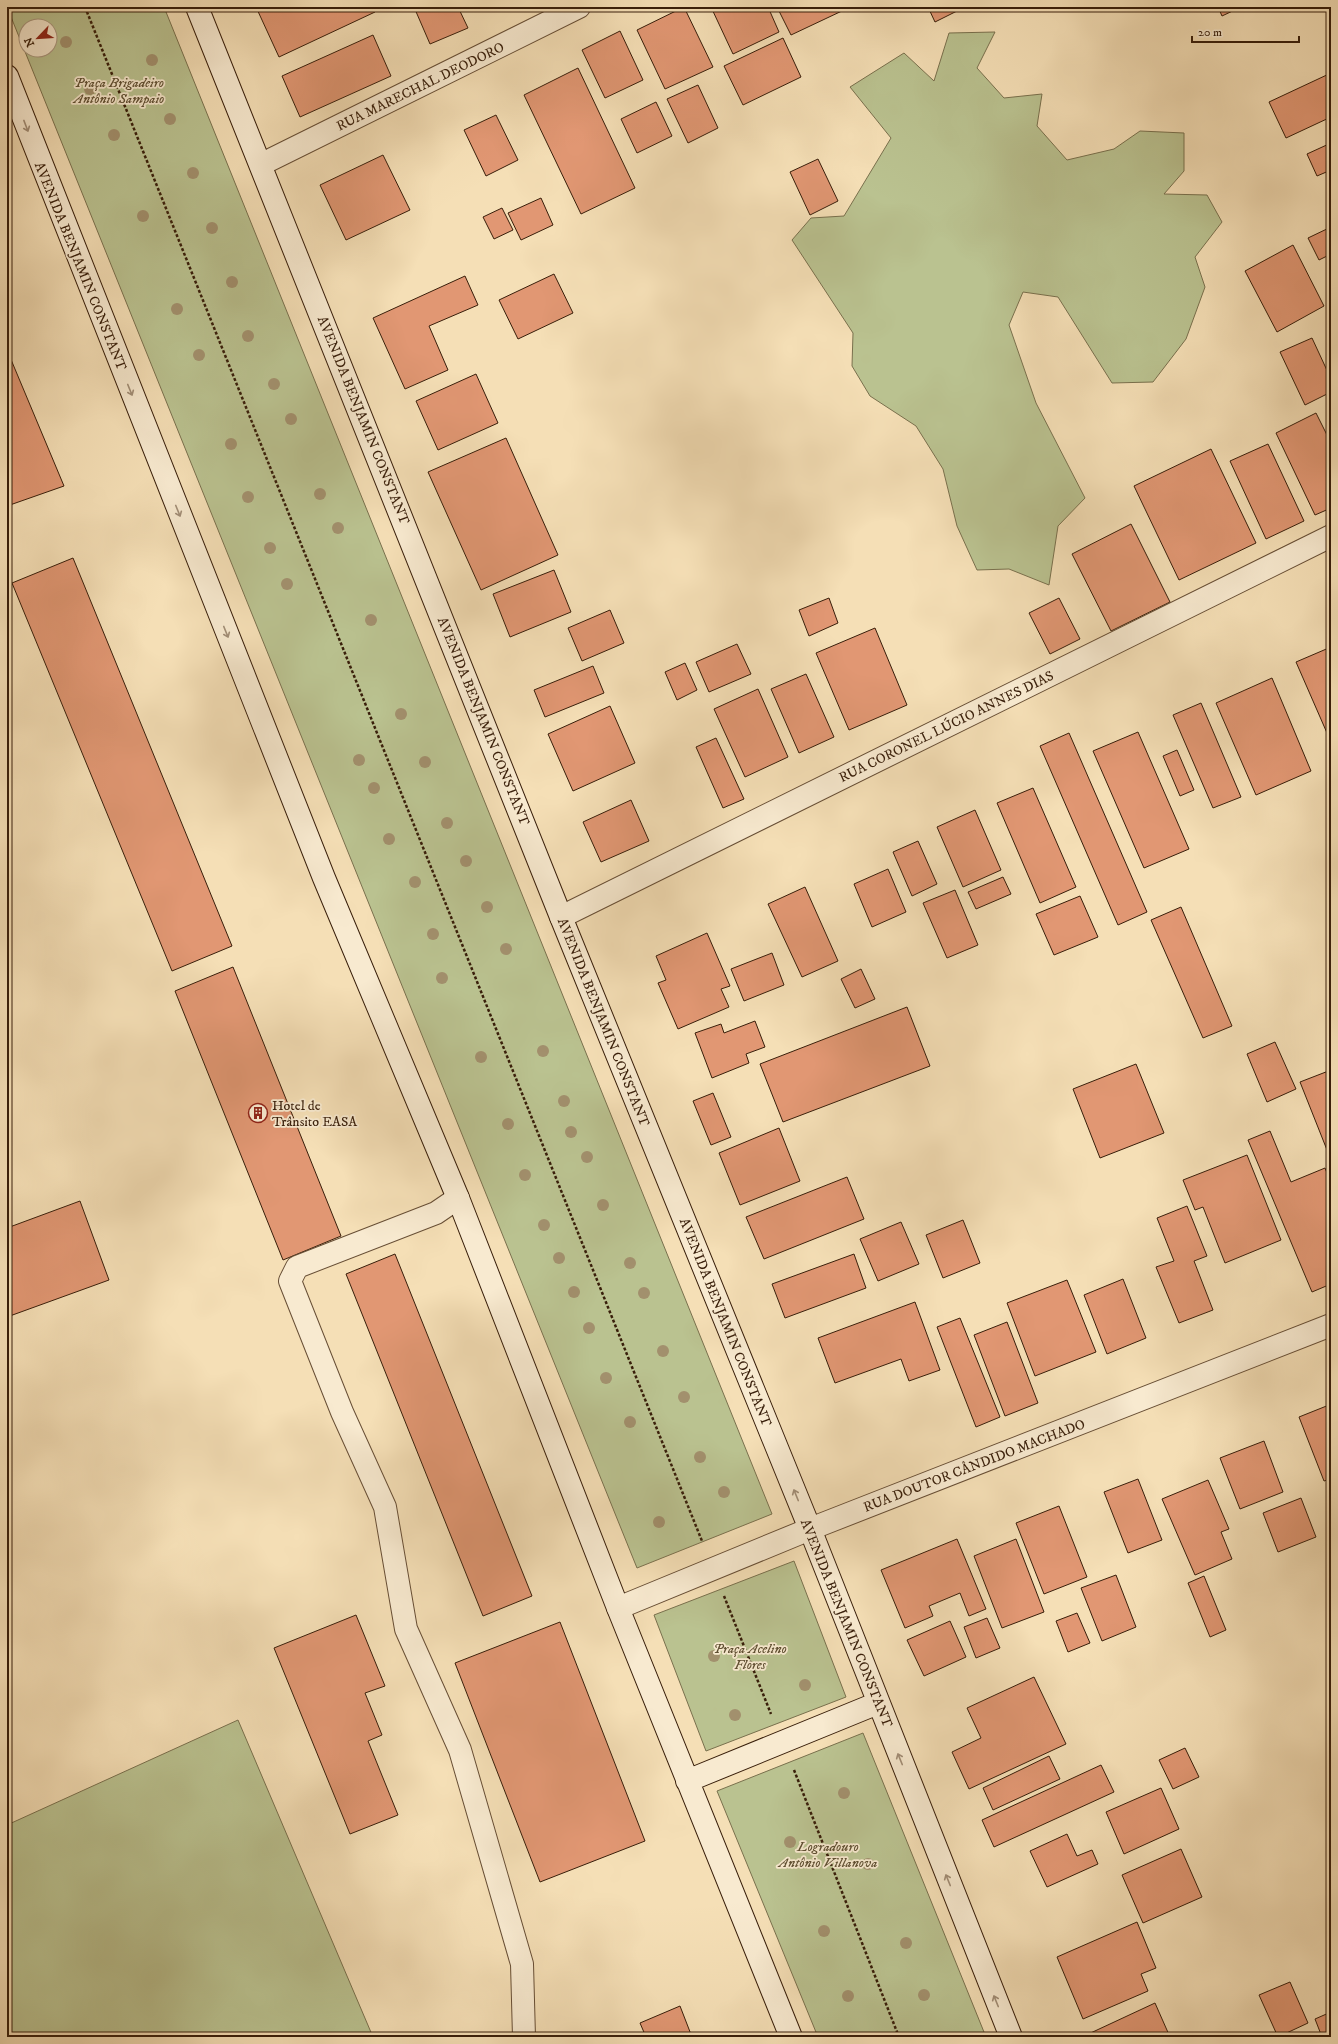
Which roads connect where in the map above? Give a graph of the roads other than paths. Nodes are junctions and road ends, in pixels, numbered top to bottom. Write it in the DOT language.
graph roads {
  1 [pos="197,7"];
  2 [pos="579,7"];
  3 [pos="7,76"];
  4 [pos="262,164"];
  5 [pos="1331,536"];
  6 [pos="561,917"];
  7 [pos="458,1198"];
  8 [pos="1331,1325"];
  9 [pos="810,1529"];
  10 [pos="618,1608"];
  11 [pos="878,1703"];
  12 [pos="687,1781"];
  13 [pos="524,2037"];
  14 [pos="791,2037"];
  15 [pos="1010,2037"];
  1 -- 4 [label="main road, AVENIDA BENJAMIN CONSTANT"];
  2 -- 4 [label="main road, RUA MARECHAL DEODORO"];
  3 -- 7 [label="main road, AVENIDA BENJAMIN CONSTANT, one-way"];
  4 -- 6 [label="main road, AVENIDA BENJAMIN CONSTANT"];
  5 -- 6 [label="main road, RUA CORONEL LÚCIO ANNES DIAS"];
  9 -- 6 [label="main road, AVENIDA BENJAMIN CONSTANT, one-way"];
  7 -- 10 [label="main road, AVENIDA BENJAMIN CONSTANT"];
  7 -- 13 [label="main road"];
  8 -- 9 [label="main road, RUA DOUTOR CÂNDIDO MACHADO"];
  9 -- 10 [label="main road, RUA DOUTOR CÂNDIDO MACHADO"];
  9 -- 11 [label="main road, AVENIDA BENJAMIN CONSTANT"];
  10 -- 12 [label="main road, AVENIDA BENJAMIN CONSTANT"];
  11 -- 12 [label="main road"];
  15 -- 11 [label="main road, AVENIDA BENJAMIN CONSTANT, one-way"];
  12 -- 14 [label="main road, AVENIDA BENJAMIN CONSTANT"];
}
